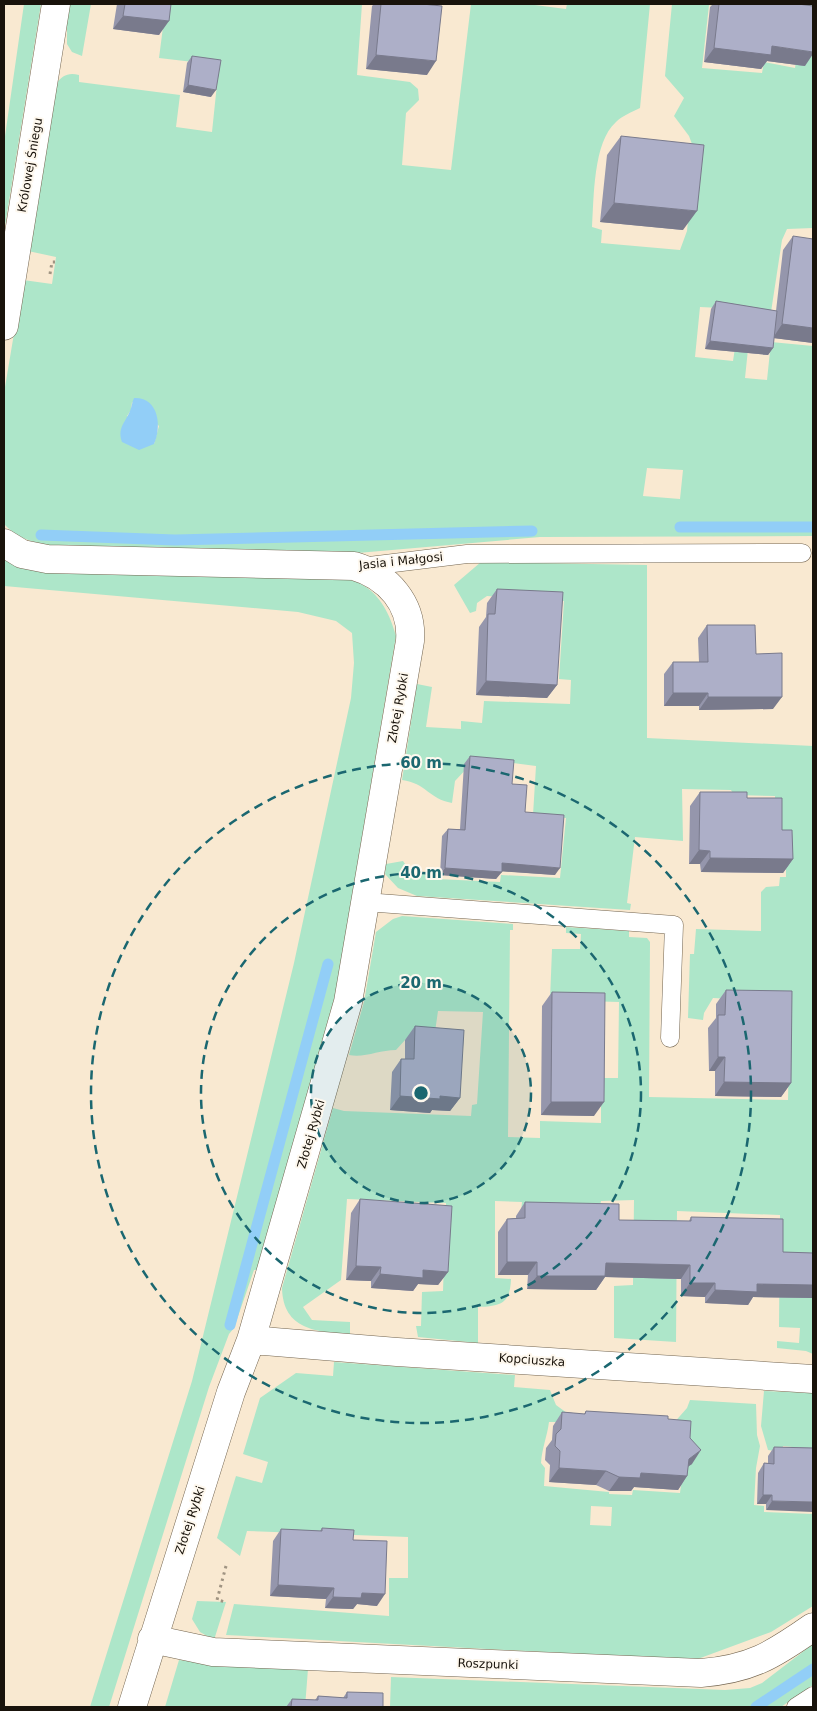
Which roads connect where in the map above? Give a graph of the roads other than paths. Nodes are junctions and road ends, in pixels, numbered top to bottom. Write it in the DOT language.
graph roads {
  1 [pos="56,4"];
  2 [pos="4,326"];
  3 [pos="4,543"];
  4 [pos="802,553"];
  5 [pos="358,567"];
  6 [pos="365,902"];
  7 [pos="670,1038"];
  8 [pos="251,1340"];
  9 [pos="813,1379"];
  10 [pos="813,1627"];
  11 [pos="152,1639"];
  12 [pos="813,1696"];
  13 [pos="132,1707"];
  14 [pos="796,1707"];
  1 -- 2 [label="street, Królowej Śniegu"];
  3 -- 5 [label="street, Jasia i Małgosi"];
  4 -- 5 [label="lane, Jasia i Małgosi"];
  5 -- 6 [label="street, Złotej Rybki"];
  6 -- 7 [label="lane"];
  6 -- 8 [label="street, Złotej Rybki"];
  8 -- 9 [label="street, Kopciuszka"];
  8 -- 11 [label="street, Złotej Rybki"];
  10 -- 11 [label="street, Roszpunki"];
  11 -- 13 [label="street, Złotej Rybki"];
  12 -- 14 [label="lane"];
}
